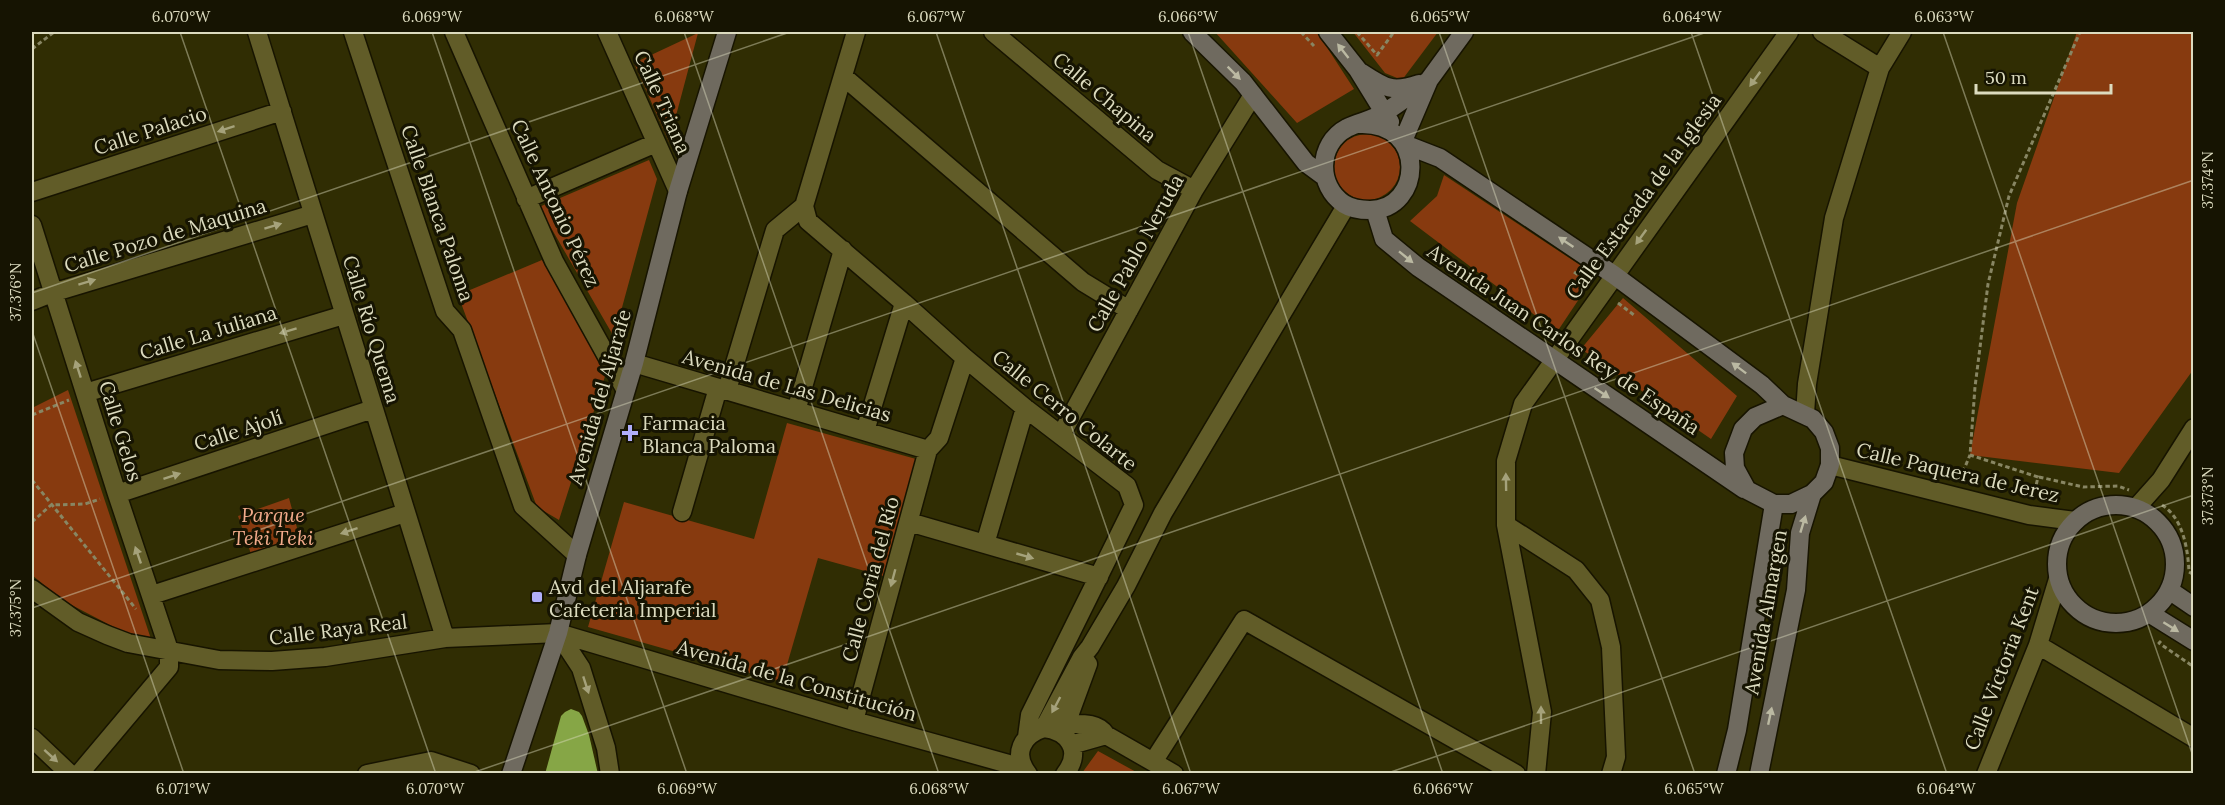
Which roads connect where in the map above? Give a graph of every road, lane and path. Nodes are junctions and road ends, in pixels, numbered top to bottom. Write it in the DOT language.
graph roads {
  1 [pos="54,32"];
  2 [pos="257,32"];
  3 [pos="353,32"];
  4 [pos="454,32"];
  5 [pos="607,32"];
  6 [pos="727,32"];
  7 [pos="856,32"];
  8 [pos="993,32"];
  9 [pos="1192,32"];
  10 [pos="1328,32"];
  11 [pos="1357,32"];
  12 [pos="1394,32"];
  13 [pos="1464,32"];
  14 [pos="1789,32"];
  15 [pos="1822,32"];
  16 [pos="1902,32"];
  17 [pos="2080,32"];
  18 [pos="32,49"];
  19 [pos="1880,68"];
  20 [pos="1358,70"];
  21 [pos="844,77"];
  22 [pos="1429,80"];
  23 [pos="1253,95"];
  24 [pos="282,111"];
  25 [pos="1384,113"];
  26 [pos="1360,124"];
  27 [pos="1402,140"];
  28 [pos="656,143"];
  29 [pos="1325,177"];
  30 [pos="1194,190"];
  31 [pos="678,191"];
  32 [pos="32,192"];
  33 [pos="526,199"];
  34 [pos="804,206"];
  35 [pos="1346,206"];
  36 [pos="1375,210"];
  37 [pos="313,214"];
  38 [pos="32,225"];
  39 [pos="843,250"];
  40 [pos="1614,275"];
  41 [pos="52,293"];
  42 [pos="32,301"];
  43 [pos="904,303"];
  44 [pos="1129,310"];
  45 [pos="344,315"];
  46 [pos="965,358"];
  47 [pos="1553,361"];
  48 [pos="634,363"];
  49 [pos="625,389"];
  50 [pos="722,389"];
  51 [pos="85,393"];
  52 [pos="1783,405"];
  53 [pos="1025,408"];
  54 [pos="373,409"];
  55 [pos="796,411"];
  56 [pos="1805,414"];
  57 [pos="32,415"];
  58 [pos="2193,428"];
  59 [pos="866,431"];
  60 [pos="1061,435"];
  61 [pos="928,450"];
  62 [pos="1830,465"];
  63 [pos="32,480"];
  64 [pos="1746,490"];
  65 [pos="117,494"];
  66 [pos="1812,494"];
  67 [pos="1774,504"];
  68 [pos="51,505"];
  69 [pos="2136,508"];
  70 [pos="682,512"];
  71 [pos="405,513"];
  72 [pos="2029,515"];
  73 [pos="32,522"];
  74 [pos="909,522"];
  75 [pos="2075,522"];
  76 [pos="1506,525"];
  77 [pos="985,544"];
  78 [pos="577,555"];
  79 [pos="1099,577"];
  80 [pos="2058,579"];
  81 [pos="32,589"];
  82 [pos="2169,590"];
  83 [pos="152,595"];
  84 [pos="2193,607"];
  85 [pos="2149,613"];
  86 [pos="140,614"];
  87 [pos="558,633"];
  88 [pos="445,638"];
  89 [pos="2193,641"];
  90 [pos="2038,645"];
  91 [pos="1090,647"];
  92 [pos="169,650"];
  93 [pos="854,721"];
  94 [pos="1044,728"];
  95 [pos="1066,734"];
  96 [pos="1027,736"];
  97 [pos="32,738"];
  98 [pos="2193,738"];
  99 [pos="1153,762"];
  100 [pos="1025,771"];
  101 [pos="70,774"];
  102 [pos="79,774"];
  103 [pos="367,774"];
  104 [pos="471,774"];
  105 [pos="512,774"];
  106 [pos="610,774"];
  107 [pos="1065,774"];
  108 [pos="1174,774"];
  109 [pos="1516,774"];
  110 [pos="1536,774"];
  111 [pos="1611,774"];
  112 [pos="1726,774"];
  113 [pos="1759,774"];
  114 [pos="1986,774"];
  1 -- 18 [label="path"];
  2 -- 24 [label="street, Calle Río Quema"];
  3 -- 78 [label="street, Calle Blanca Paloma"];
  4 -- 33 [label="street, Calle Antonio Pérez"];
  5 -- 28 [label="street, Calle Triana"];
  6 -- 31 [label="street, Avenida del Aljarafe"];
  7 -- 21 [label="street"];
  8 -- 30 [label="street, Calle Chapina"];
  9 -- 23 [label="street, one-way"];
  20 -- 10 [label="street, one-way"];
  11 -- 12 [label="path"];
  13 -- 22 [label="street"];
  14 -- 40 [label="street, Calle Estacada de la Iglesia, one-way"];
  15 -- 19 [label="street"];
  16 -- 19 [label="street"];
  17 -- 72 [label="path"];
  19 -- 56 [label="street"];
  20 -- 22 [label="street"];
  20 -- 25 [label="street"];
  21 -- 34 [label="street"];
  21 -- 44 [label="street"];
  22 -- 25 [label="street"];
  22 -- 27 [label="street"];
  23 -- 29 [label="street"];
  23 -- 30 [label="street, Calle Pablo Neruda"];
  24 -- 32 [label="street, Calle Palacio, one-way"];
  24 -- 37 [label="street, Calle Río Quema"];
  25 -- 26 [label="street"];
  25 -- 27 [label="street"];
  26 -- 27 [label="street"];
  26 -- 29 [label="street"];
  27 -- 36 [label="street"];
  40 -- 27 [label="street, one-way"];
  28 -- 31 [label="street, Calle Triana"];
  28 -- 33 [label="street"];
  29 -- 35 [label="street"];
  30 -- 44 [label="street, Calle Pablo Neruda"];
  31 -- 48 [label="street, Avenida del Aljarafe"];
  33 -- 49 [label="street, Calle Antonio Pérez"];
  34 -- 39 [label="street, Calle Cerro Colarte"];
  34 -- 50 [label="street"];
  35 -- 36 [label="street"];
  35 -- 91 [label="street"];
  36 -- 47 [label="street, Avenida Juan Carlos Rey de España, one-way"];
  41 -- 37 [label="street, Calle Pozo de Maquina, one-way"];
  37 -- 45 [label="street, Calle Río Quema"];
  38 -- 41 [label="street, Calle Gelos"];
  39 -- 43 [label="street, Calle Cerro Colarte"];
  39 -- 55 [label="street"];
  40 -- 47 [label="street, Calle Estacada de la Iglesia"];
  52 -- 40 [label="street, one-way"];
  41 -- 42 [label="street, Calle Pozo de Maquina"];
  51 -- 41 [label="street, Calle Gelos, one-way"];
  43 -- 46 [label="street, Calle Cerro Colarte"];
  43 -- 59 [label="street"];
  44 -- 60 [label="street, Calle Pablo Neruda"];
  45 -- 51 [label="street, Calle La Juliana, one-way"];
  45 -- 54 [label="street, Calle Río Quema"];
  46 -- 53 [label="street, Calle Cerro Colarte"];
  46 -- 61 [label="street, Calle Coria del Río"];
  47 -- 64 [label="street, Avenida Juan Carlos Rey de España, one-way"];
  76 -- 47 [label="street, Calle Estacada de la Iglesia, one-way"];
  48 -- 49 [label="street, Avenida del Aljarafe"];
  48 -- 50 [label="street, Avenida de Las Delicias"];
  49 -- 78 [label="street, Avenida del Aljarafe"];
  50 -- 55 [label="street, Avenida de Las Delicias"];
  50 -- 70 [label="street"];
  51 -- 57 [label="path"];
  51 -- 65 [label="street, Calle Gelos"];
  52 -- 56 [label="street"];
  52 -- 64 [label="street"];
  53 -- 60 [label="street, Calle Cerro Colarte"];
  53 -- 77 [label="street"];
  65 -- 54 [label="street, Calle Ajolí, one-way"];
  54 -- 71 [label="street, Calle Río Quema"];
  55 -- 59 [label="street, Avenida de Las Delicias"];
  56 -- 62 [label="street"];
  58 -- 69 [label="street"];
  59 -- 61 [label="street, Avenida de Las Delicias"];
  60 -- 79 [label="street, Calle Cerro Colarte"];
  61 -- 74 [label="street, Calle Coria del Río"];
  62 -- 66 [label="street"];
  62 -- 72 [label="street, Calle Paquera de Jerez"];
  63 -- 68 [label="path"];
  64 -- 67 [label="street"];
  65 -- 68 [label="path"];
  83 -- 65 [label="street, Calle Gelos, one-way"];
  66 -- 67 [label="street"];
  113 -- 66 [label="street, Avenida Almargen, one-way"];
  67 -- 112 [label="street, Avenida Almargen"];
  68 -- 73 [label="path"];
  68 -- 86 [label="path"];
  69 -- 75 [label="street"];
  69 -- 82 [label="street"];
  71 -- 83 [label="street, one-way"];
  71 -- 88 [label="street, Calle Río Quema"];
  72 -- 75 [label="street, Calle Paquera de Jerez"];
  74 -- 77 [label="street"];
  74 -- 93 [label="street, Calle Coria del Río, one-way"];
  75 -- 80 [label="street"];
  110 -- 76 [label="street, Calle Estacada de la Iglesia, one-way"];
  76 -- 111 [label="street"];
  77 -- 79 [label="street, one-way"];
  78 -- 87 [label="street, Avenida del Aljarafe"];
  79 -- 96 [label="street, Calle Cerro Colarte"];
  80 -- 85 [label="street"];
  80 -- 90 [label="street, Calle Victoria Kent"];
  81 -- 92 [label="street, Calle Raya Real"];
  82 -- 84 [label="street"];
  82 -- 85 [label="street"];
  83 -- 92 [label="street, Calle Gelos"];
  85 -- 89 [label="street, one-way"];
  87 -- 88 [label="street, Calle Raya Real"];
  87 -- 93 [label="street, Avenida de la Constitución"];
  87 -- 105 [label="street, Avenida del Aljarafe"];
  87 -- 106 [label="street, one-way"];
  88 -- 92 [label="street, Calle Raya Real"];
  90 -- 98 [label="street"];
  90 -- 114 [label="street, Calle Victoria Kent"];
  91 -- 94 [label="street, one-way"];
  91 -- 95 [label="street"];
  92 -- 102 [label="street"];
  93 -- 100 [label="street, Avenida de la Constitución"];
  94 -- 95 [label="street"];
  94 -- 96 [label="street"];
  95 -- 99 [label="street"];
  95 -- 107 [label="street"];
  96 -- 100 [label="street, Calle Cerro Colarte"];
  97 -- 101 [label="street, one-way"];
  99 -- 108 [label="street"];
  99 -- 109 [label="street"];
  103 -- 104 [label="street"];
}
